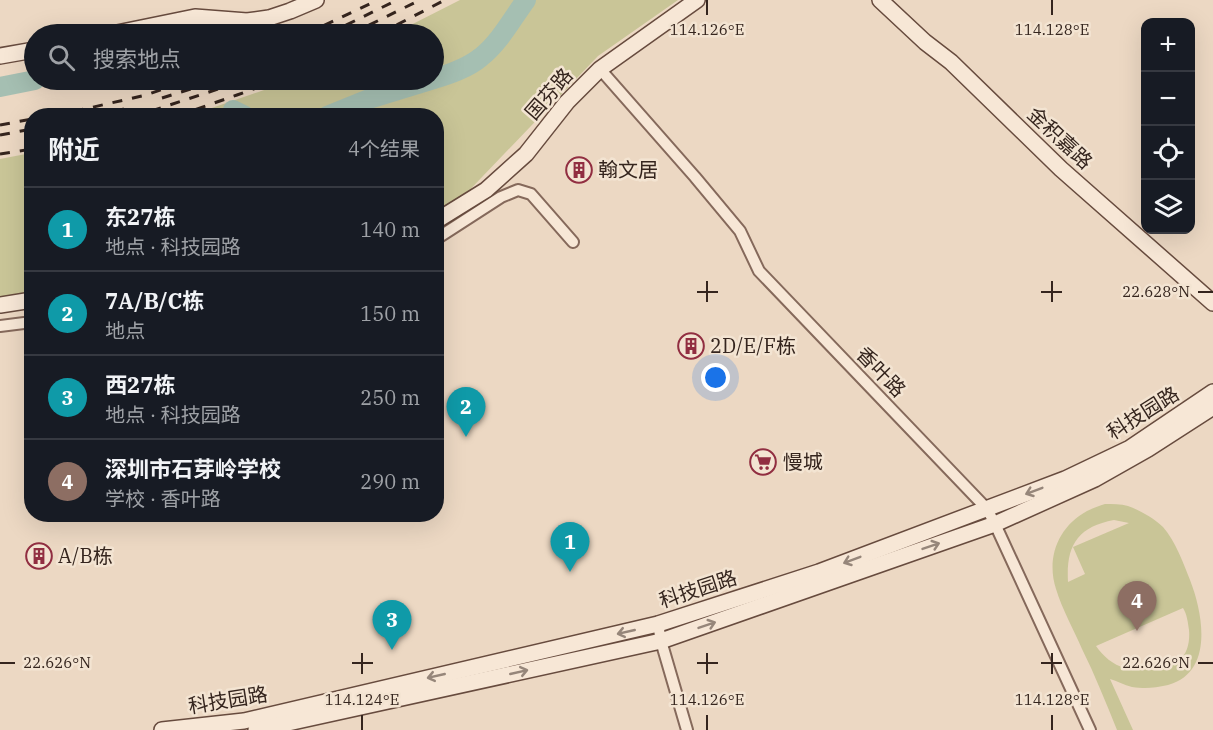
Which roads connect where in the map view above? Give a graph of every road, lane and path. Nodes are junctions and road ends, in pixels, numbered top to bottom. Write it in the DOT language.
graph roads {
  1 [pos="316,0"];
  2 [pos="698,0"];
  3 [pos="880,0"];
  4 [pos="161,24"];
  5 [pos="24,52"];
  6 [pos="0,56"];
  7 [pos="600,69"];
  8 [pos="444,216"];
  9 [pos="444,234"];
  10 [pos="573,242"];
  11 [pos="24,301"];
  12 [pos="1213,303"];
  13 [pos="0,305"];
  14 [pos="24,323"];
  15 [pos="0,326"];
  16 [pos="1213,392"];
  17 [pos="1213,407"];
  18 [pos="987,509"];
  19 [pos="995,524"];
  20 [pos="658,624"];
  21 [pos="661,641"];
  22 [pos="264,729"];
  23 [pos="162,730"];
  24 [pos="687,730"];
  25 [pos="1090,730"];
  1 -- 4 [label="main road"];
  2 -- 7 [label="main road, 国芬路"];
  3 -- 12 [label="main road, 金积嘉路"];
  5 -- 6 [label="main road"];
  7 -- 8 [label="main road, 国芬路"];
  7 -- 18 [label="street, 香叶路"];
  9 -- 10 [label="street"];
  11 -- 13 [label="main road"];
  14 -- 15 [label="street"];
  16 -- 18 [label="main road, 科技园路, one-way"];
  17 -- 19 [label="main road, 科技园路"];
  18 -- 19 [label="street, 香叶路"];
  18 -- 20 [label="main road, 科技园路, one-way"];
  21 -- 19 [label="main road, 科技园路, one-way"];
  19 -- 25 [label="street, 香叶路"];
  20 -- 21 [label="street"];
  20 -- 23 [label="main road, 科技园路, one-way"];
  22 -- 21 [label="main road, 科技园路, one-way"];
  21 -- 24 [label="street"];
}
